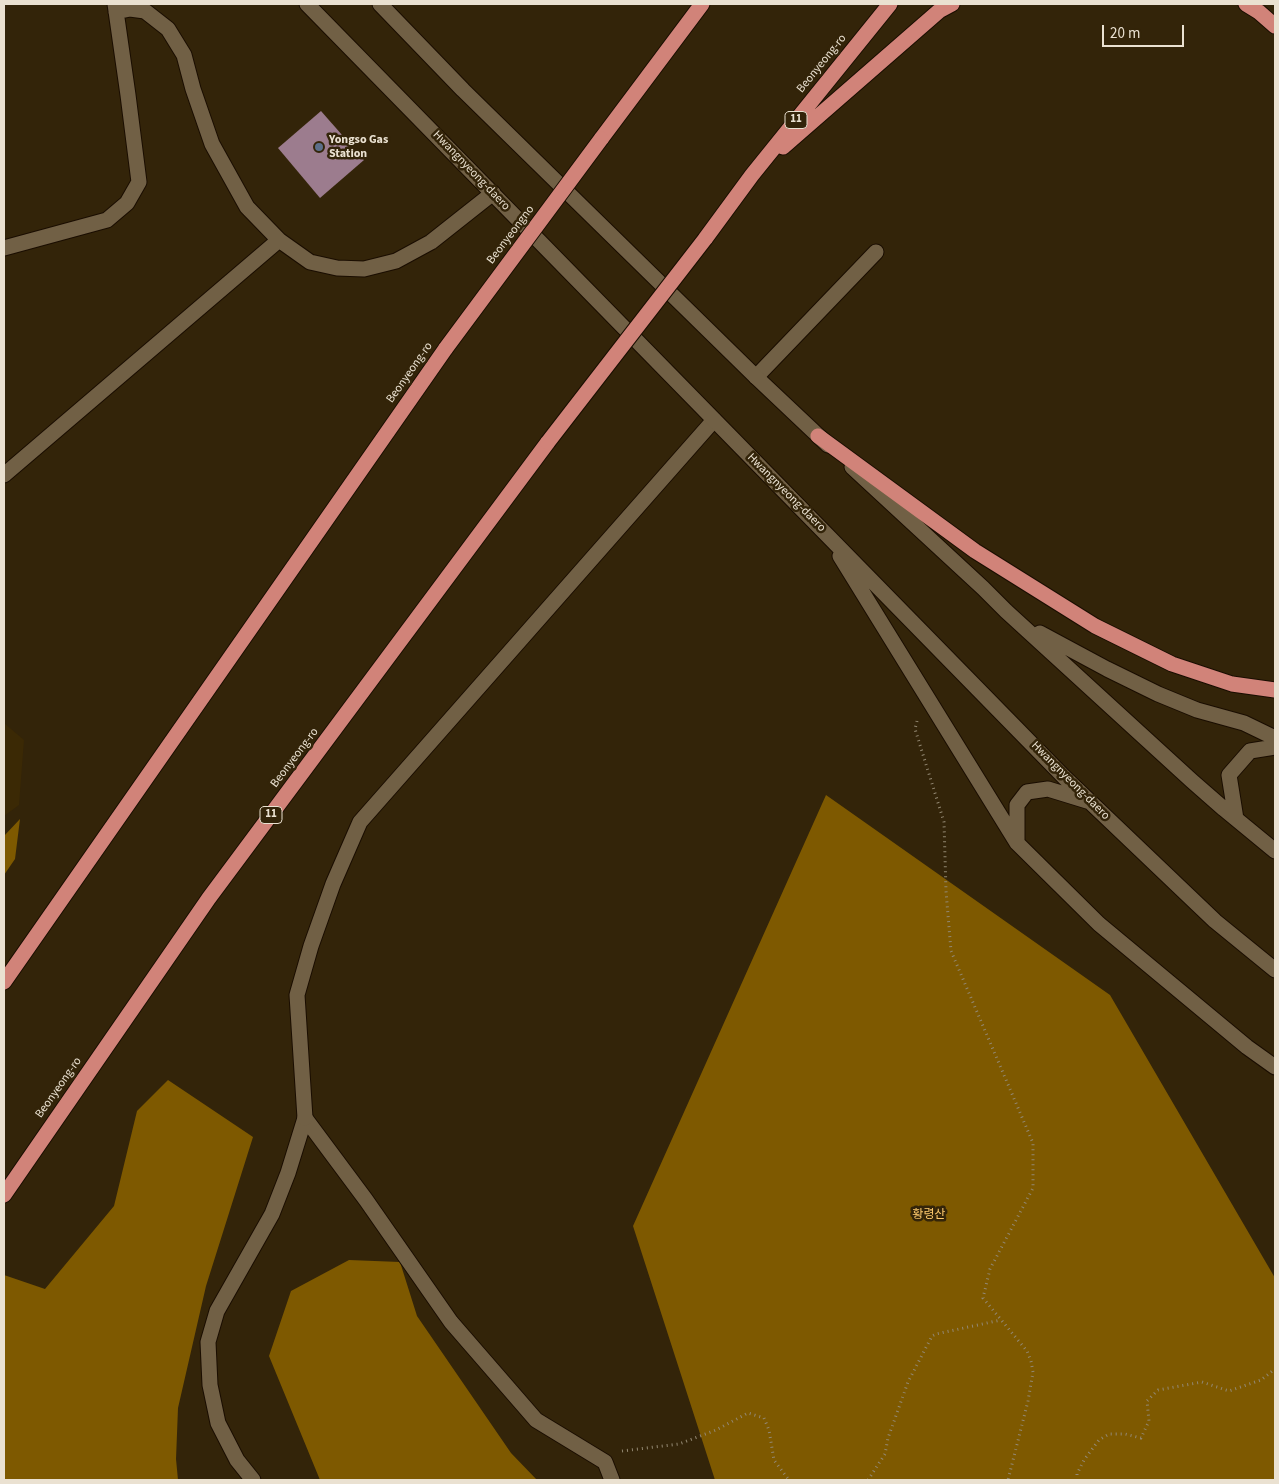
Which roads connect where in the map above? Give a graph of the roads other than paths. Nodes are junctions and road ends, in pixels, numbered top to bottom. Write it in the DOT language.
graph roads {
  1 [pos="307,4"];
  2 [pos="380,4"];
  3 [pos="702,4"];
  4 [pos="890,4"];
  5 [pos="1246,4"];
  6 [pos="945,7"];
  7 [pos="115,8"];
  8 [pos="1275,26"];
  9 [pos="752,175"];
  10 [pos="493,193"];
  11 [pos="279,240"];
  12 [pos="4,248"];
  13 [pos="876,252"];
  14 [pos="446,348"];
  15 [pos="756,377"];
  16 [pos="714,420"];
  17 [pos="818,436"];
  18 [pos="4,475"];
  19 [pos="826,534"];
  20 [pos="1006,611"];
  21 [pos="1275,690"];
  22 [pos="1275,738"];
  23 [pos="1275,748"];
  24 [pos="1090,802"];
  25 [pos="1236,820"];
  26 [pos="1017,843"];
  27 [pos="1275,851"];
  28 [pos="1275,970"];
  29 [pos="4,982"];
  30 [pos="1275,1067"];
  31 [pos="305,1118"];
  32 [pos="4,1195"];
  33 [pos="252,1480"];
  34 [pos="612,1480"];
  1 -- 10 [label="main road, Hwangnyeong-daero"];
  2 -- 15 [label="main road"];
  3 -- 14 [label="highway, Beonyeongno, bridge"];
  4 -- 9 [label="highway, Beonyeong-ro / 11"];
  5 -- 8 [label="highway"];
  6 -- 9 [label="highway"];
  7 -- 11 [label="main road"];
  7 -- 12 [label="main road"];
  9 -- 32 [label="highway, Beonyeong-ro / 11, bridge"];
  10 -- 11 [label="main road"];
  10 -- 16 [label="main road, Hwangnyeong-daero"];
  11 -- 18 [label="main road"];
  13 -- 15 [label="main road"];
  14 -- 29 [label="highway, Beonyeong-ro"];
  15 -- 17 [label="main road"];
  16 -- 19 [label="main road, Hwangnyeong-daero"];
  16 -- 31 [label="main road"];
  17 -- 20 [label="main road"];
  17 -- 21 [label="highway"];
  19 -- 24 [label="main road, Hwangnyeong-daero"];
  19 -- 26 [label="main road"];
  20 -- 22 [label="main road"];
  20 -- 25 [label="main road"];
  23 -- 25 [label="main road"];
  24 -- 26 [label="main road"];
  24 -- 28 [label="main road, Hwangnyeong-daero"];
  25 -- 27 [label="main road"];
  26 -- 30 [label="main road"];
  31 -- 33 [label="main road"];
  31 -- 34 [label="main road"];
}
